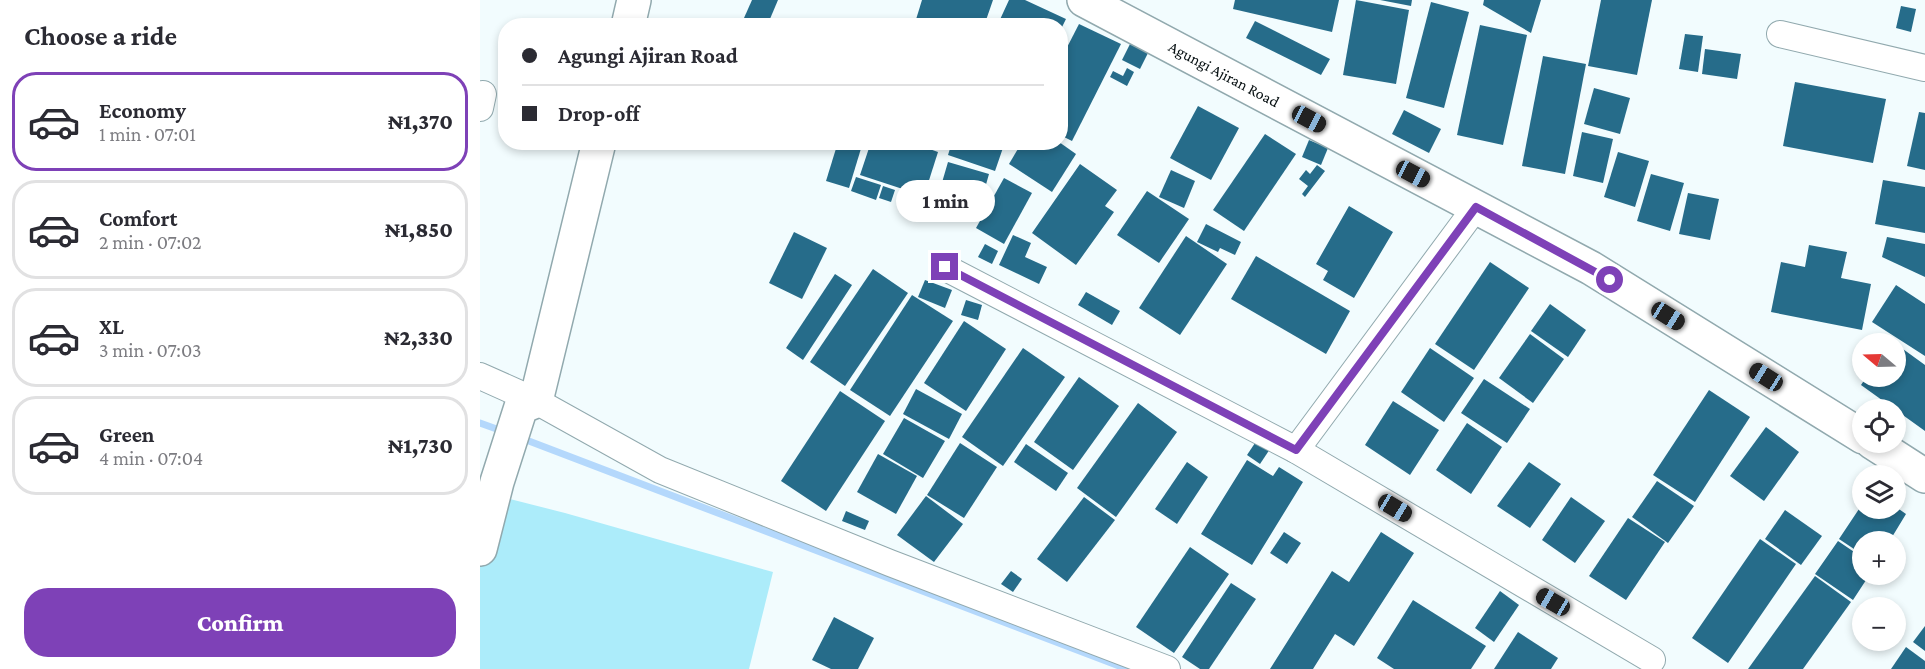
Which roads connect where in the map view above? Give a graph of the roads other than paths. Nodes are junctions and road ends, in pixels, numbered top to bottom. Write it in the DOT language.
graph roads {
  1 [pos="634,0"];
  2 [pos="1084,0"];
  3 [pos="630,18"];
  4 [pos="1780,34"];
  5 [pos="1925,68"];
  6 [pos="597,150"];
  7 [pos="1476,207"];
  8 [pos="945,267"];
  9 [pos="480,376"];
  10 [pos="529,404"];
  11 [pos="1852,430"];
  12 [pos="1296,450"];
  13 [pos="1889,453"];
  14 [pos="1925,476"];
  15 [pos="492,477"];
  16 [pos="480,549"];
  17 [pos="1652,660"];
  18 [pos="1167,669"];
  1 -- 3 [label="street"];
  2 -- 7 [label="street, Agungi Ajiran Road"];
  4 -- 5 [label="street"];
  6 -- 10 [label="street"];
  7 -- 11 [label="street, Agungi Ajiran Road"];
  7 -- 12 [label="street"];
  8 -- 12 [label="street"];
  9 -- 10 [label="street"];
  10 -- 15 [label="street"];
  10 -- 18 [label="street"];
  12 -- 17 [label="street"];
  13 -- 14 [label="street"];
  15 -- 16 [label="street"];
}
